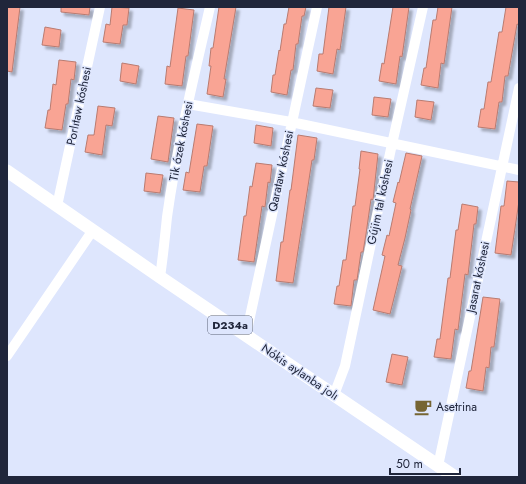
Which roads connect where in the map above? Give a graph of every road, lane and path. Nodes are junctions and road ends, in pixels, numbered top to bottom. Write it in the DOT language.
graph roads {
  1 [pos="100,7"];
  2 [pos="210,7"];
  3 [pos="316,7"];
  4 [pos="423,7"];
  5 [pos="519,88"];
  6 [pos="188,104"];
  7 [pos="291,122"];
  8 [pos="392,144"];
  9 [pos="502,166"];
  10 [pos="519,170"];
  11 [pos="7,171"];
  12 [pos="57,206"];
  13 [pos="93,230"];
  14 [pos="160,277"];
  15 [pos="246,335"];
  16 [pos="7,356"];
  17 [pos="334,395"];
  18 [pos="438,466"];
  19 [pos="455,477"];
  1 -- 12 [label="street, Porlıtaw kóshesi"];
  2 -- 6 [label="street, Tik ózek kóshesi"];
  3 -- 7 [label="street, Qarataw kóshesi"];
  4 -- 8 [label="street, Gújim tal kóshesi"];
  5 -- 9 [label="street, Jasarat kóshesi"];
  6 -- 7 [label="street"];
  6 -- 14 [label="street, Tik ózek kóshesi"];
  7 -- 8 [label="street"];
  7 -- 15 [label="street, Qarataw kóshesi"];
  8 -- 9 [label="street"];
  8 -- 17 [label="street, Gújim tal kóshesi"];
  9 -- 10 [label="street"];
  9 -- 18 [label="street, Jasarat kóshesi"];
  11 -- 12 [label="main road, Nókis aylanba jolı / D234a"];
  12 -- 13 [label="main road, Nókis aylanba jolı / D234a"];
  13 -- 14 [label="main road, Nókis aylanba jolı / D234a"];
  13 -- 16 [label="street"];
  14 -- 15 [label="main road, Nókis aylanba jolı / D234a"];
  15 -- 17 [label="main road, Nókis aylanba jolı / D234a"];
  17 -- 18 [label="main road, Nókis aylanba jolı / D234a"];
  18 -- 19 [label="main road, Nókis aylanba jolı / D234a"];
}
